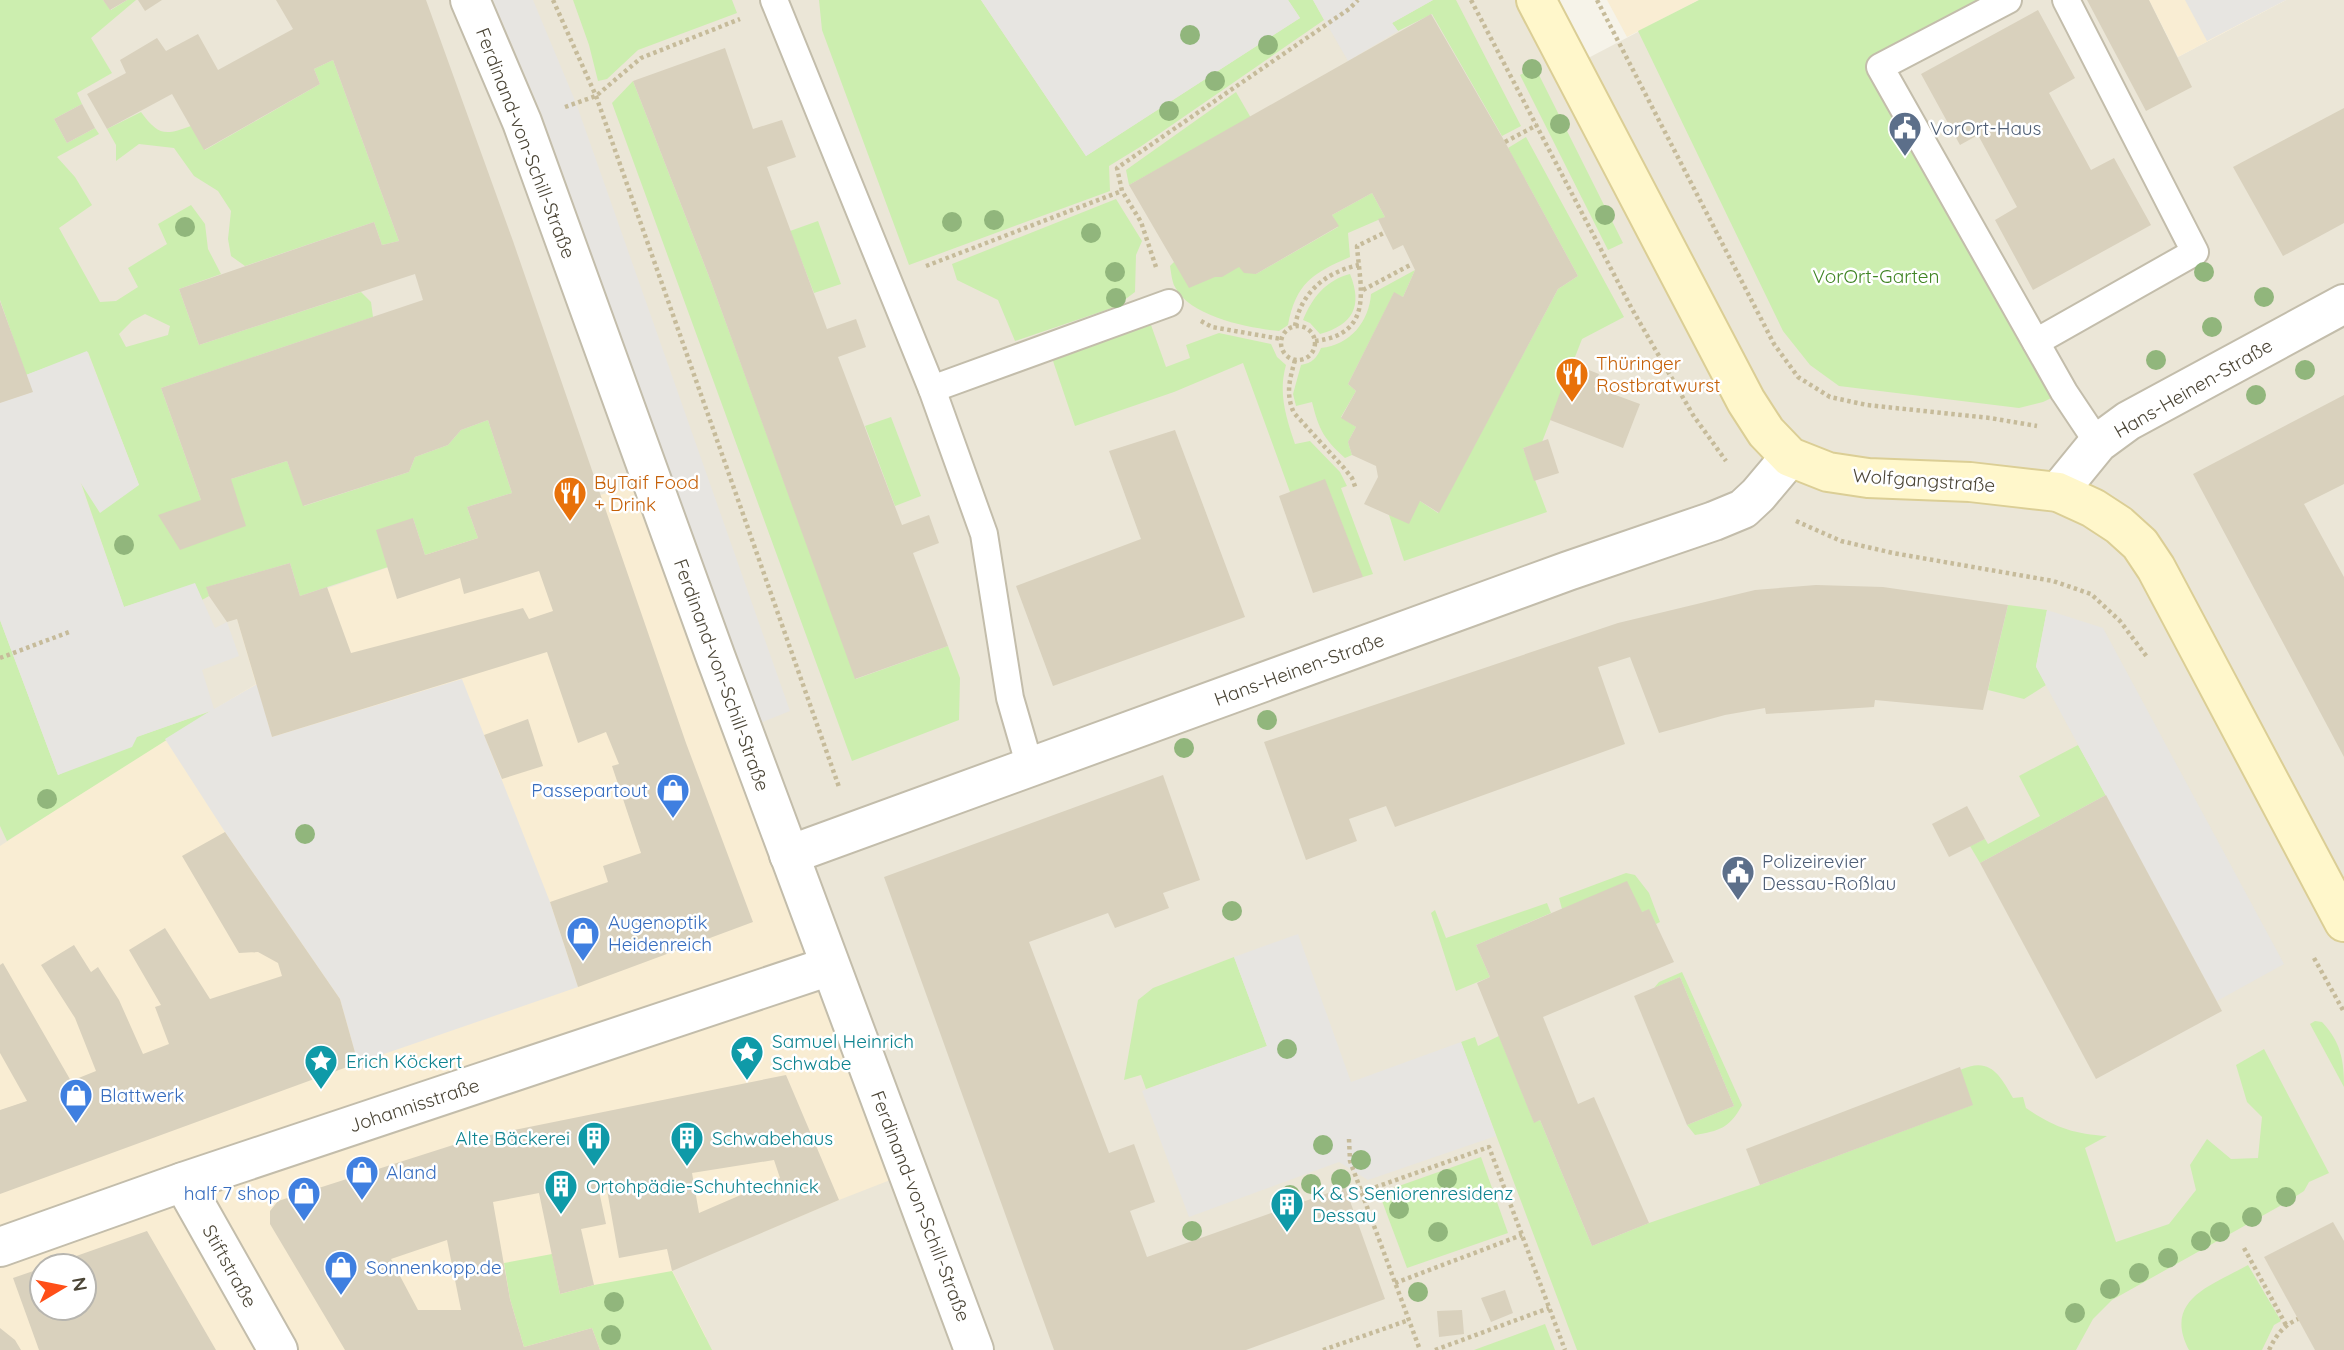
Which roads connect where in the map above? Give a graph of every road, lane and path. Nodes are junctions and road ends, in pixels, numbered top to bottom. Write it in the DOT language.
graph roads {
  1 [pos="470,0"];
  2 [pos="553,0"];
  3 [pos="1357,0"];
  4 [pos="1536,0"];
  5 [pos="1597,0"];
  6 [pos="2008,0"];
  7 [pos="2066,0"];
  8 [pos="776,3"];
  9 [pos="596,96"];
  10 [pos="522,122"];
  11 [pos="1537,125"];
  12 [pos="1505,142"];
  13 [pos="1122,191"];
  14 [pos="1384,233"];
  15 [pos="1412,264"];
  16 [pos="1359,265"];
  17 [pos="889,280"];
  18 [pos="1363,289"];
  19 [pos="1169,303"];
  20 [pos="2344,304"];
  21 [pos="1295,326"];
  22 [pos="1282,339"];
  23 [pos="1315,341"];
  24 [pos="2036,342"];
  25 [pos="1295,360"];
  26 [pos="932,389"];
  27 [pos="2098,443"];
  28 [pos="1790,457"];
  29 [pos="1356,489"];
  30 [pos="2058,492"];
  31 [pos="69,632"];
  32 [pos="0,658"];
  33 [pos="1030,767"];
  34 [pos="854,831"];
  35 [pos="789,855"];
  36 [pos="2344,922"];
  37 [pos="830,966"];
  38 [pos="1349,1139"];
  39 [pos="183,1182"];
  40 [pos="1362,1192"];
  41 [pos="1522,1236"];
  42 [pos="0,1247"];
  43 [pos="2244,1248"];
  44 [pos="1395,1283"];
  45 [pos="1549,1308"];
  46 [pos="2298,1319"];
  47 [pos="1409,1320"];
  48 [pos="2286,1325"];
  49 [pos="278,1350"];
  50 [pos="975,1350"];
  51 [pos="1323,1350"];
  52 [pos="1420,1350"];
  53 [pos="1435,1350"];
  54 [pos="1565,1350"];
  55 [pos="2269,1350"];
  1 -- 10 [label="street, Ferdinand-von-Schill-Straße"];
  2 -- 9 [label="path"];
  3 -- 13 [label="path"];
  4 -- 28 [label="main road, Wolfgangstraße"];
  5 -- 27 [label="path"];
  6 -- 24 [label="lane"];
  7 -- 24 [label="lane"];
  8 -- 9 [label="path"];
  8 -- 17 [label="lane"];
  9 -- 10 [label="path"];
  9 -- 34 [label="path"];
  10 -- 35 [label="street, Ferdinand-von-Schill-Straße"];
  11 -- 12 [label="path"];
  13 -- 17 [label="path"];
  13 -- 19 [label="path"];
  14 -- 16 [label="path"];
  15 -- 18 [label="path"];
  16 -- 18 [label="path"];
  16 -- 21 [label="path"];
  17 -- 26 [label="lane"];
  18 -- 23 [label="path"];
  19 -- 22 [label="path"];
  19 -- 26 [label="lane"];
  20 -- 27 [label="street, Hans-Heinen-Straße"];
  21 -- 22 [label="path"];
  21 -- 23 [label="path"];
  22 -- 25 [label="path"];
  23 -- 25 [label="path"];
  24 -- 27 [label="lane"];
  25 -- 29 [label="path"];
  26 -- 33 [label="lane"];
  27 -- 30 [label="street, Hans-Heinen-Straße"];
  28 -- 30 [label="main road, Wolfgangstraße"];
  28 -- 33 [label="street, Hans-Heinen-Straße"];
  30 -- 36 [label="main road, Wolfgangstraße"];
  31 -- 32 [label="path"];
  33 -- 34 [label="street, Hans-Heinen-Straße"];
  34 -- 35 [label="street, Hans-Heinen-Straße"];
  35 -- 37 [label="street, Ferdinand-von-Schill-Straße"];
  37 -- 39 [label="street, Johannisstraße"];
  37 -- 50 [label="street, Ferdinand-von-Schill-Straße"];
  38 -- 40 [label="path"];
  39 -- 42 [label="street, Johannisstraße"];
  39 -- 49 [label="street, Stiftstraße"];
  40 -- 41 [label="path"];
  40 -- 44 [label="path"];
  41 -- 44 [label="path"];
  41 -- 45 [label="path"];
  43 -- 48 [label="path"];
  44 -- 47 [label="path"];
  45 -- 53 [label="path"];
  45 -- 54 [label="path"];
  46 -- 48 [label="path"];
  47 -- 51 [label="path"];
  47 -- 52 [label="path"];
  48 -- 55 [label="path"];
}
